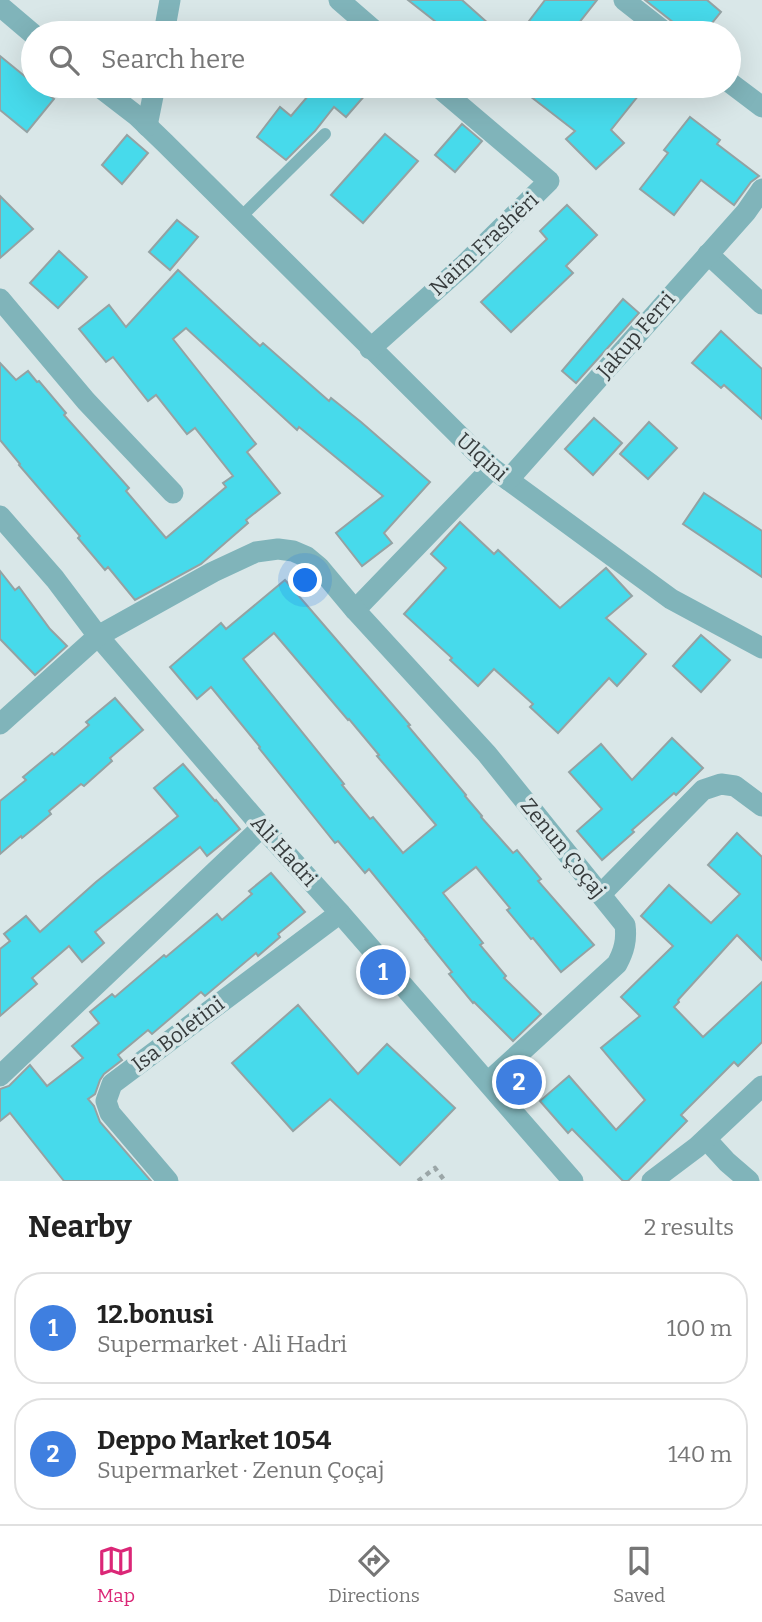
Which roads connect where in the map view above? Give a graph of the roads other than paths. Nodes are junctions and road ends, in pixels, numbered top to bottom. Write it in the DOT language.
graph roads {
  1 [pos="170,0"];
  2 [pos="339,0"];
  3 [pos="624,0"];
  4 [pos="0,6"];
  5 [pos="166,21"];
  6 [pos="363,21"];
  7 [pos="651,21"];
  8 [pos="21,24"];
  9 [pos="741,91"];
  10 [pos="113,98"];
  11 [pos="153,98"];
  12 [pos="451,98"];
  13 [pos="762,107"];
  14 [pos="147,126"];
  15 [pos="325,134"];
  16 [pos="762,189"];
  17 [pos="240,218"];
  18 [pos="708,254"];
  19 [pos="0,299"];
  20 [pos="762,304"];
  21 [pos="370,349"];
  22 [pos="500,474"];
  23 [pos="173,493"];
  24 [pos="0,516"];
  25 [pos="355,610"];
  26 [pos="99,636"];
  27 [pos="762,648"];
  28 [pos="0,724"];
  29 [pos="762,806"];
  30 [pos="262,827"];
  31 [pos="601,894"];
  32 [pos="340,913"];
  33 [pos="0,1076"];
  34 [pos="488,1082"];
  35 [pos="762,1086"];
  36 [pos="706,1139"];
  37 [pos="168,1181"];
  38 [pos="573,1181"];
  39 [pos="652,1181"];
  40 [pos="749,1181"];
  1 -- 5 [label="street"];
  2 -- 6 [label="street"];
  3 -- 7 [label="street"];
  4 -- 8 [label="street"];
  9 -- 13 [label="street"];
  10 -- 14 [label="street, Ulqini"];
  11 -- 14 [label="street"];
  12 -- 21 [label="street, Naim Frashëri"];
  14 -- 17 [label="street, Ulqini"];
  15 -- 17 [label="lane"];
  16 -- 18 [label="street, Jakup Ferri"];
  17 -- 21 [label="street, Ulqini"];
  18 -- 20 [label="street"];
  18 -- 22 [label="street, Jakup Ferri"];
  19 -- 23 [label="street"];
  21 -- 22 [label="street, Ulqini"];
  22 -- 25 [label="street"];
  22 -- 27 [label="street, Ulqini"];
  24 -- 26 [label="street, Ali Hadri"];
  25 -- 26 [label="street, Zenun Çoçaj"];
  25 -- 31 [label="street, Zenun Çoçaj"];
  26 -- 28 [label="street, Zenun Çoçaj"];
  26 -- 30 [label="street, Ali Hadri"];
  29 -- 31 [label="street"];
  30 -- 32 [label="street, Ali Hadri"];
  30 -- 33 [label="street"];
  31 -- 34 [label="street, Zenun Çoçaj"];
  32 -- 34 [label="street, Ali Hadri"];
  32 -- 37 [label="street, Isa Boletini"];
  34 -- 38 [label="street, Ali Hadri"];
  35 -- 36 [label="street"];
  36 -- 39 [label="street"];
  36 -- 40 [label="street"];
}
